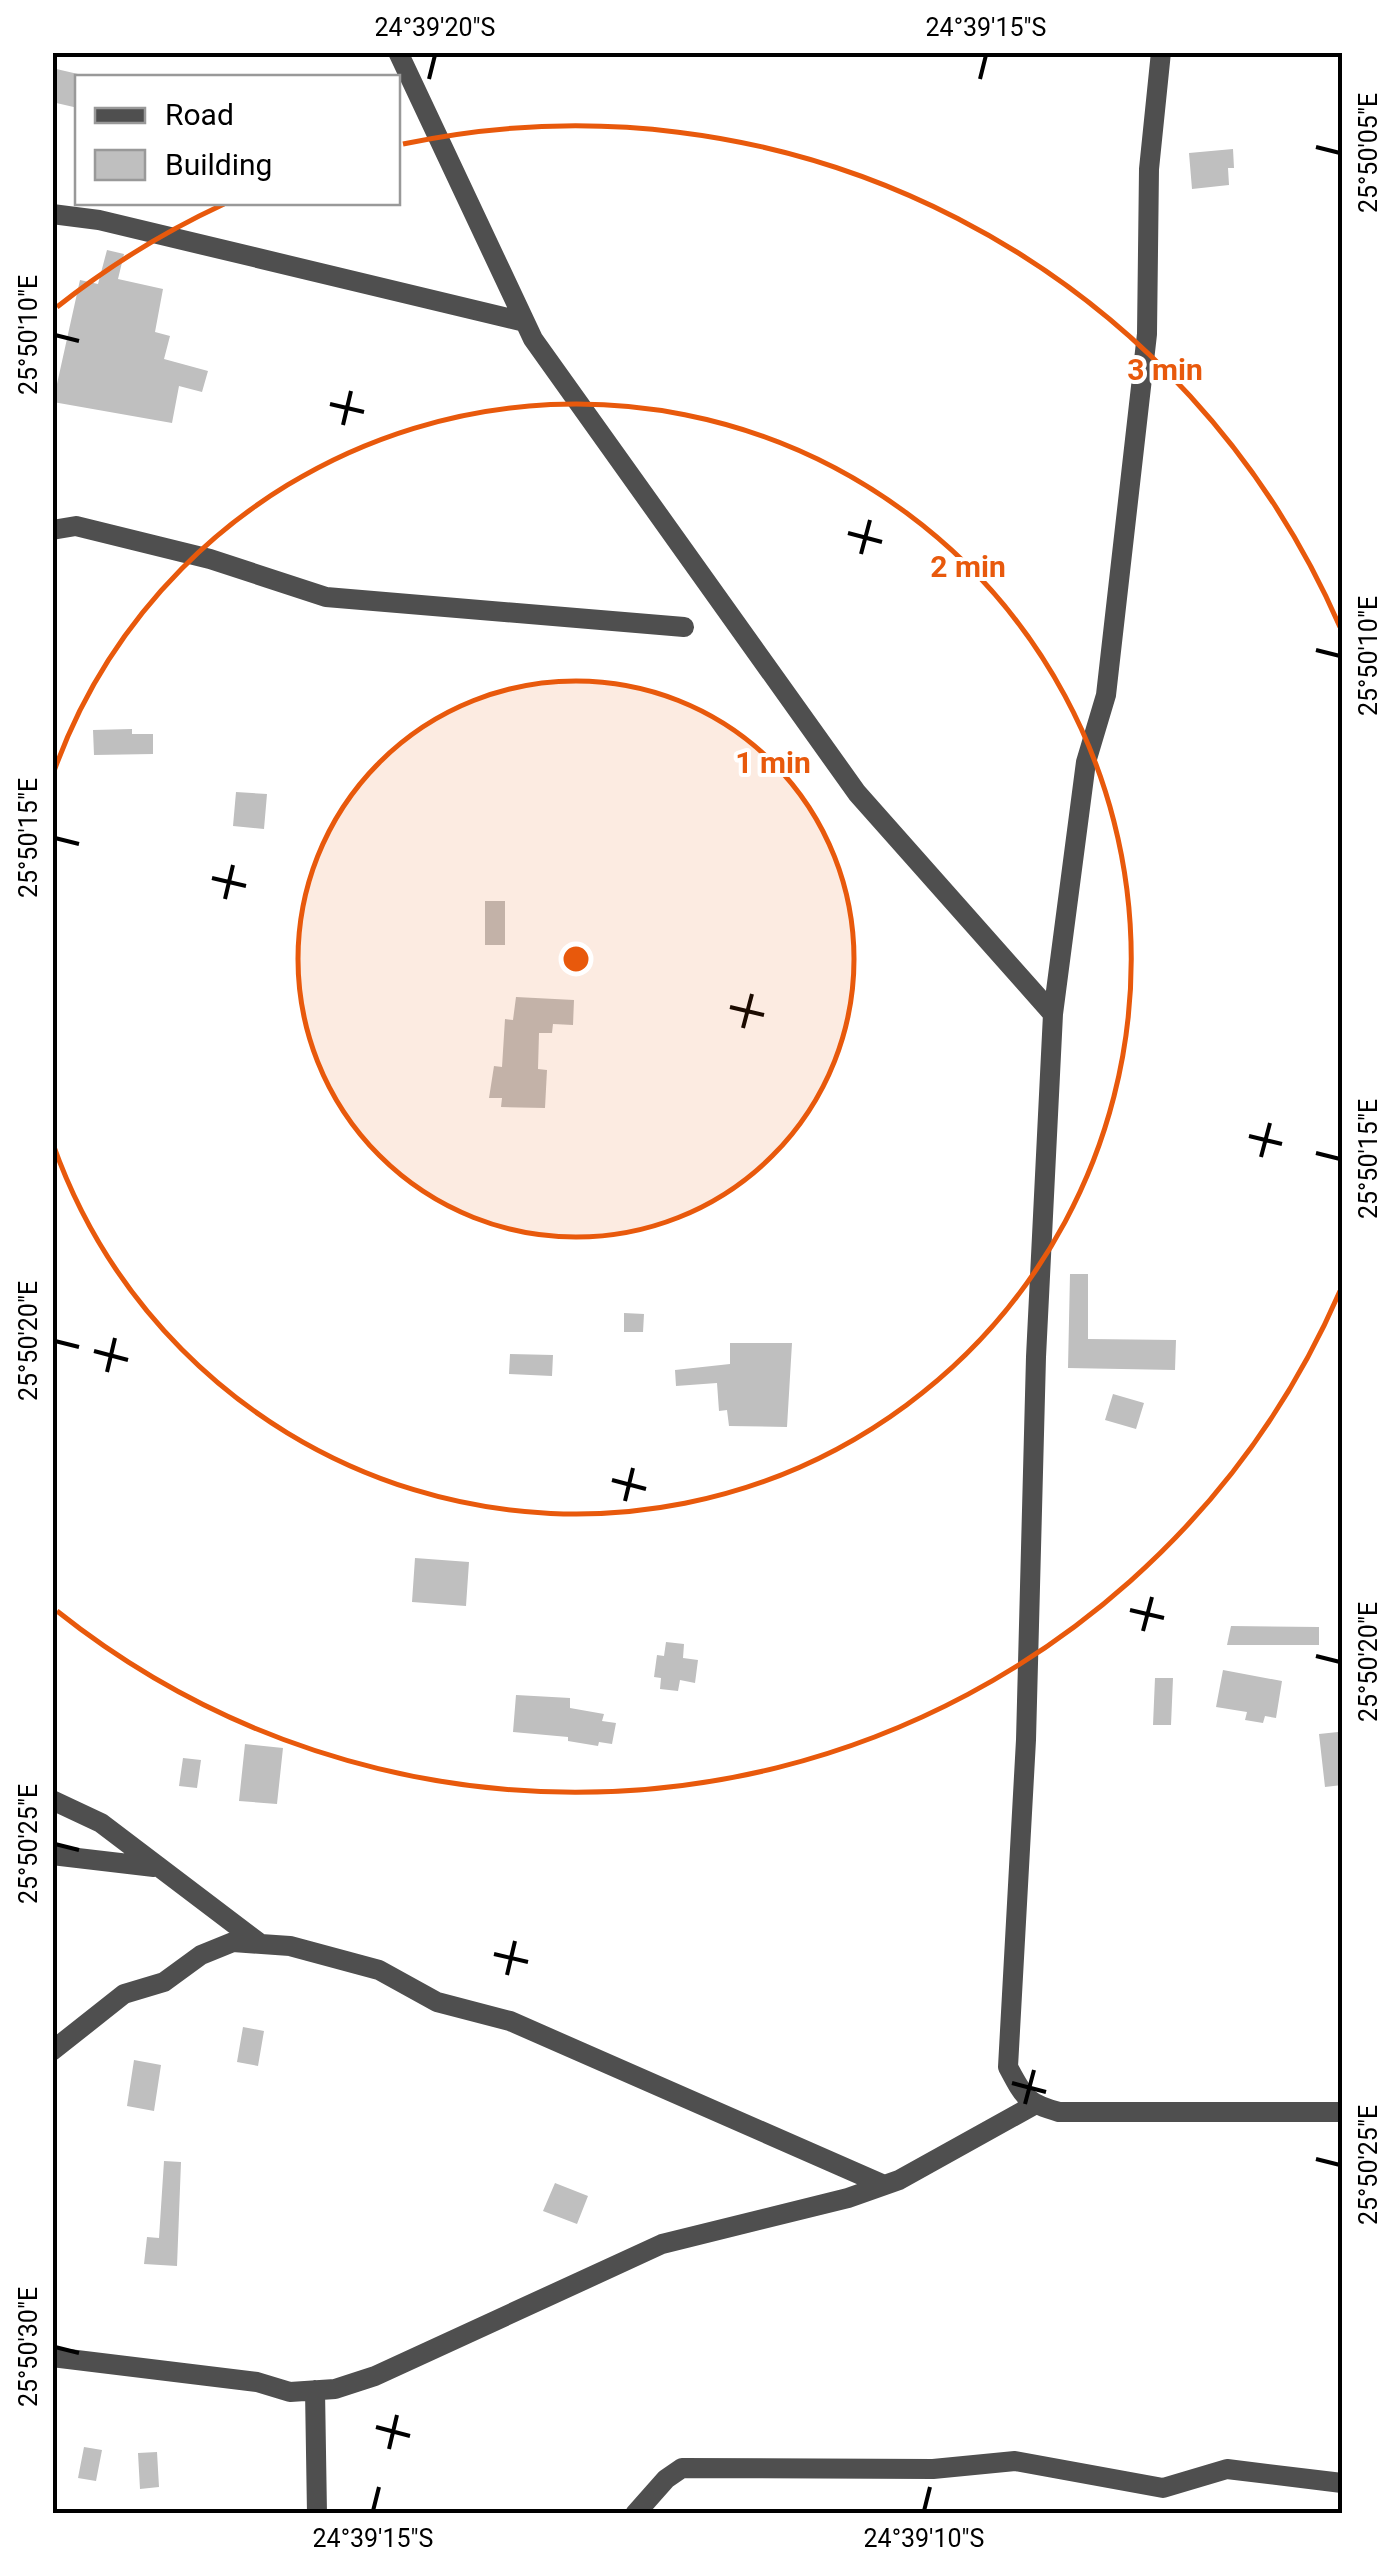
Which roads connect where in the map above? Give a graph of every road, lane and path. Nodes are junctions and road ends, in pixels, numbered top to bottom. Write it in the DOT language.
graph roads {
  1 [pos="398,52"];
  2 [pos="1161,52"];
  3 [pos="52,214"];
  4 [pos="525,322"];
  5 [pos="52,530"];
  6 [pos="684,628"];
  7 [pos="1053,1014"];
  8 [pos="52,1800"];
  9 [pos="52,1855"];
  10 [pos="156,1867"];
  11 [pos="258,1942"];
  12 [pos="56,2045"];
  13 [pos="1034,2105"];
  14 [pos="1342,2112"];
  15 [pos="884,2185"];
  16 [pos="52,2356"];
  17 [pos="315,2390"];
  18 [pos="1342,2483"];
  19 [pos="317,2514"];
  20 [pos="635,2514"];
  1 -- 4 [label="street"];
  2 -- 7 [label="street"];
  3 -- 4 [label="street"];
  4 -- 7 [label="street"];
  5 -- 6 [label="street"];
  7 -- 13 [label="street"];
  8 -- 10 [label="street"];
  9 -- 10 [label="street"];
  10 -- 11 [label="street"];
  11 -- 12 [label="street"];
  11 -- 15 [label="street"];
  13 -- 14 [label="street"];
  13 -- 15 [label="street"];
  15 -- 17 [label="street"];
  16 -- 17 [label="street"];
  17 -- 19 [label="street"];
  18 -- 20 [label="street"];
}
